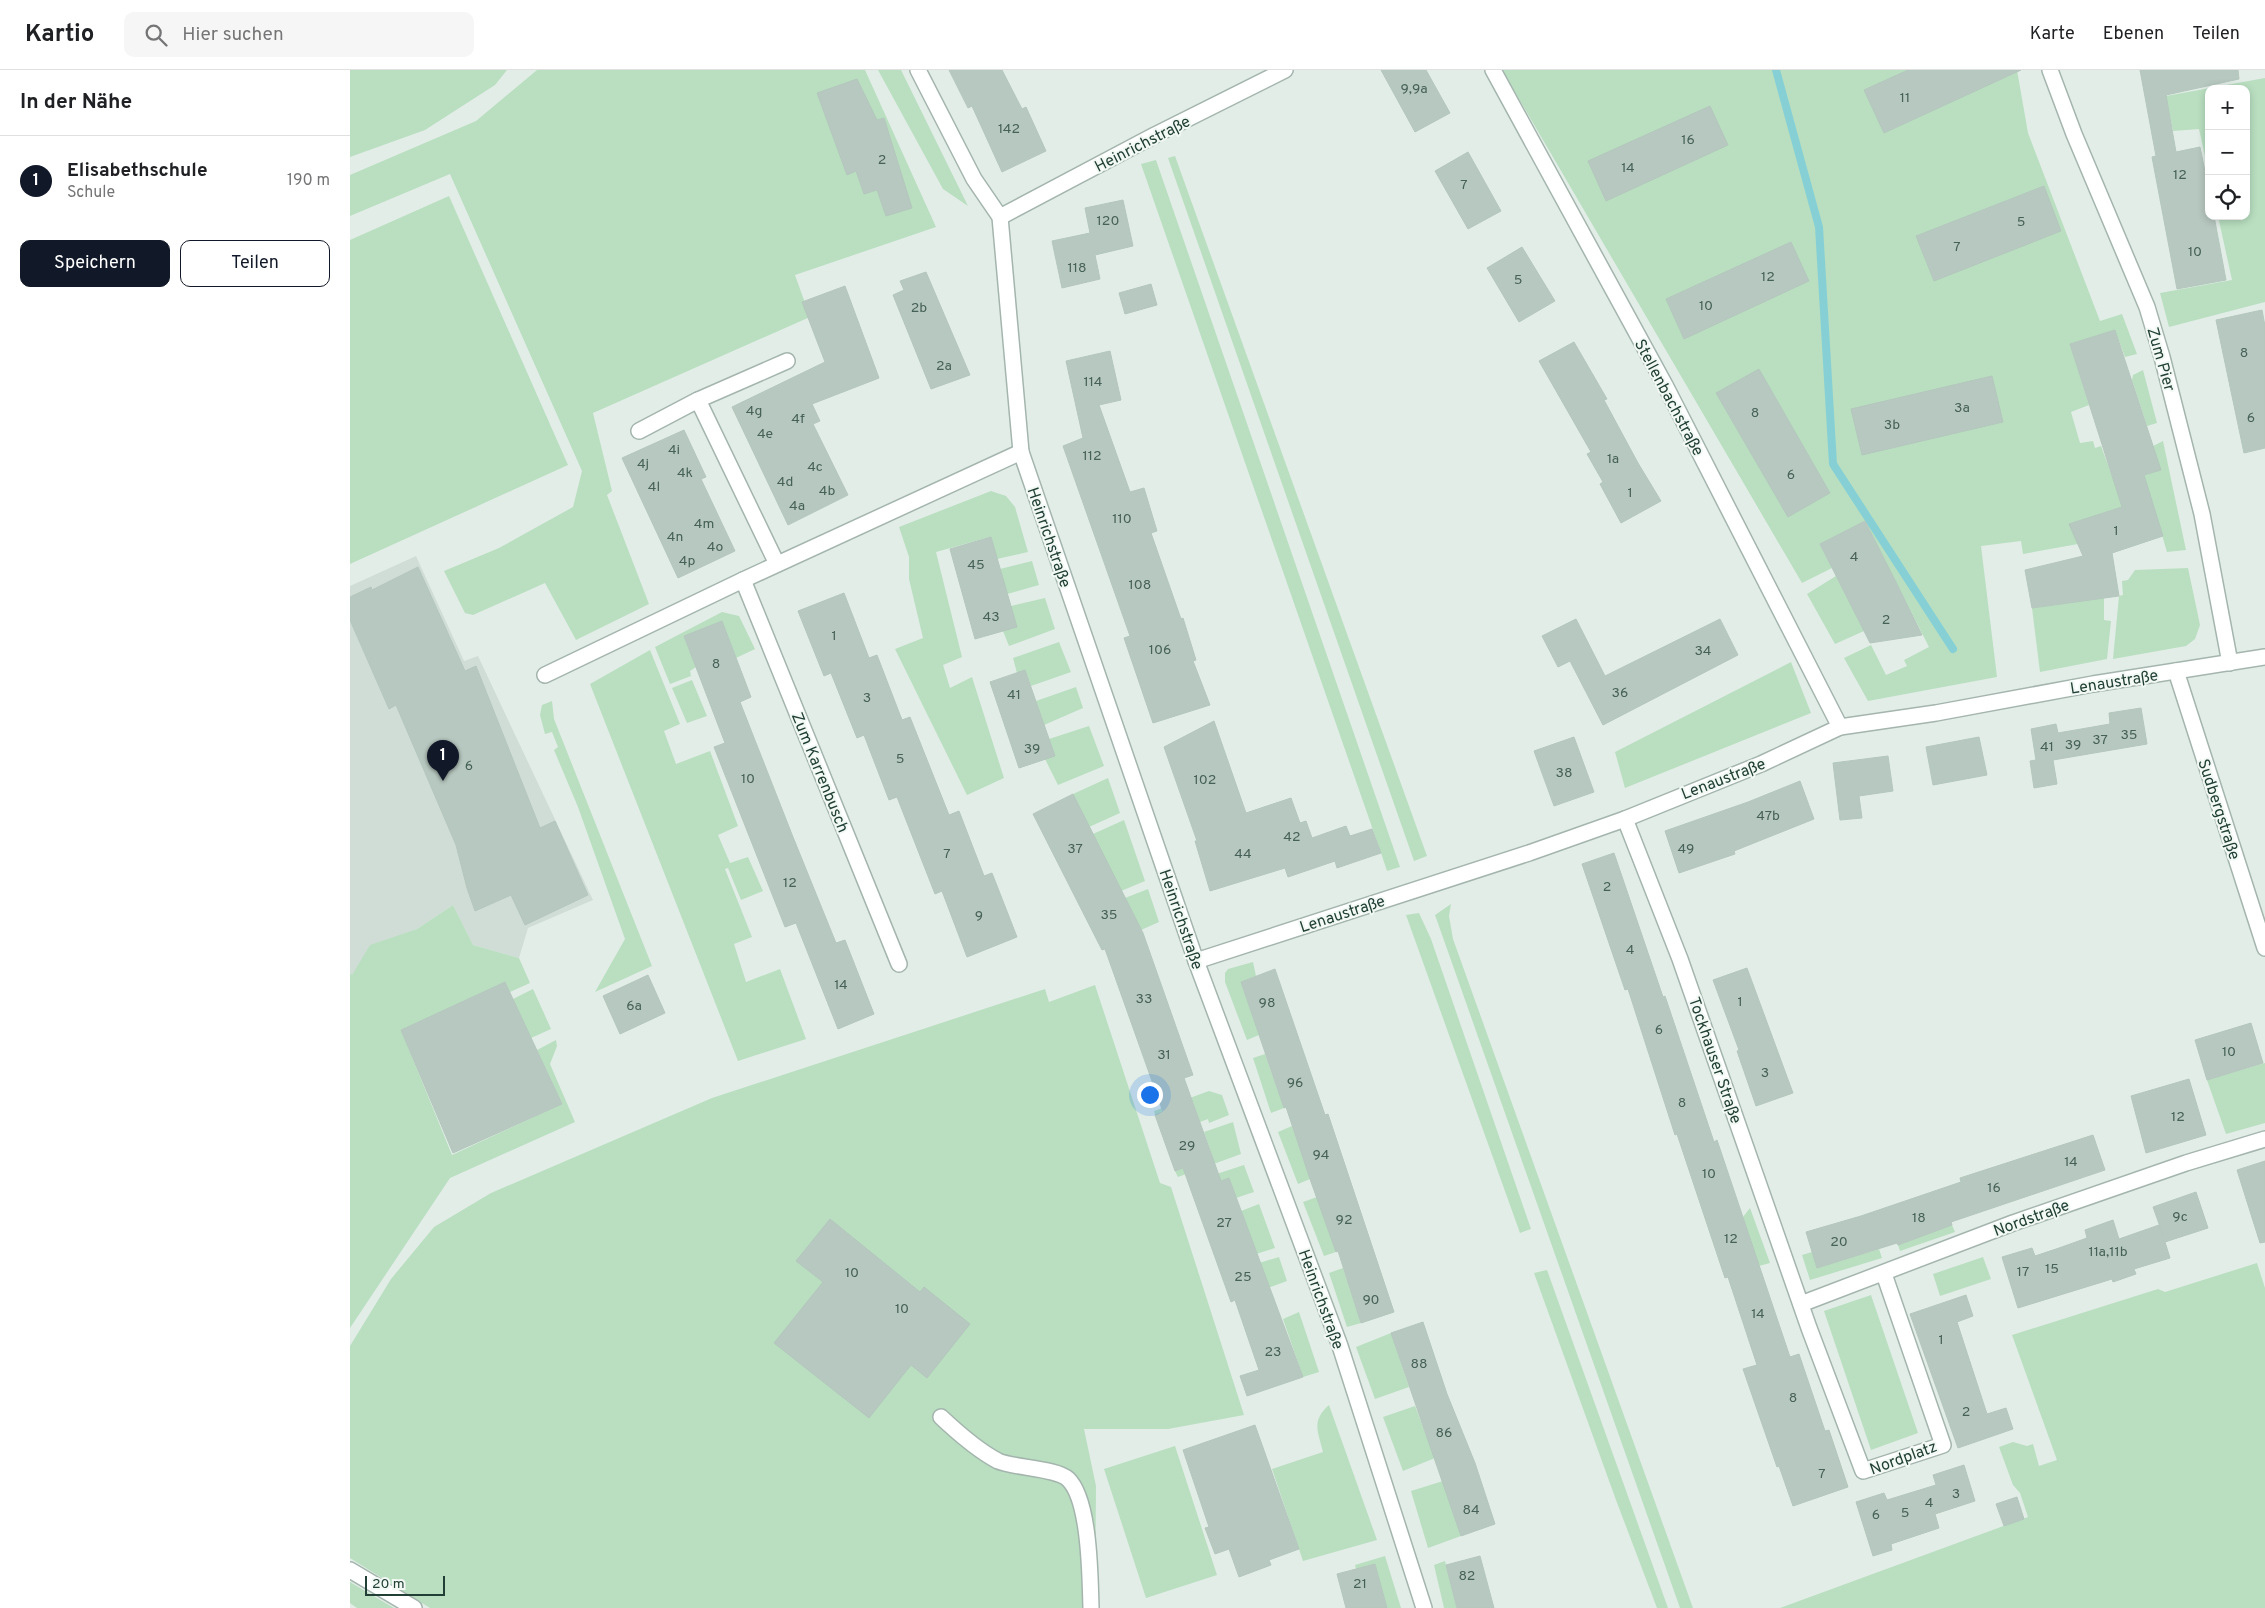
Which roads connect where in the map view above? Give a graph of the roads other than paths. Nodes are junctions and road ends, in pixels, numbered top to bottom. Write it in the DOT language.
graph roads {
  1 [pos="918,70"];
  2 [pos="1285,70"];
  3 [pos="1493,70"];
  4 [pos="2050,70"];
  5 [pos="1000,217"];
  6 [pos="787,361"];
  7 [pos="698,400"];
  8 [pos="639,431"];
  9 [pos="1021,452"];
  10 [pos="777,564"];
  11 [pos="743,580"];
  12 [pos="2265,656"];
  13 [pos="2230,663"];
  14 [pos="2176,671"];
  15 [pos="545,675"];
  16 [pos="1840,727"];
  17 [pos="1625,819"];
  18 [pos="2265,948"];
  19 [pos="1196,961"];
  20 [pos="899,964"];
  21 [pos="2265,1139"];
  22 [pos="1884,1274"];
  23 [pos="1801,1304"];
  24 [pos="941,1417"];
  25 [pos="350,1570"];
  26 [pos="414,1608"];
  27 [pos="1091,1608"];
  28 [pos="1424,1608"];
  1 -- 5 [label="street, Heinrichstraße"];
  2 -- 5 [label="street, Heinrichstraße"];
  3 -- 16 [label="street, Stellenbachstraße"];
  4 -- 13 [label="street, Zum Pier"];
  5 -- 9 [label="street, Heinrichstraße"];
  6 -- 7 [label="street"];
  7 -- 8 [label="street"];
  7 -- 10 [label="street"];
  9 -- 10 [label="street"];
  9 -- 19 [label="street, Heinrichstraße"];
  10 -- 11 [label="street"];
  11 -- 15 [label="street"];
  11 -- 20 [label="street, Zum Karrenbusch"];
  12 -- 13 [label="street, Lenaustraße"];
  13 -- 14 [label="street, Lenaustraße"];
  14 -- 16 [label="street, Lenaustraße"];
  14 -- 18 [label="street, Sudbergstraße"];
  16 -- 17 [label="street, Lenaustraße"];
  17 -- 19 [label="street, Lenaustraße"];
  17 -- 23 [label="street, Tockhauser Straße"];
  19 -- 28 [label="street, Heinrichstraße"];
  21 -- 22 [label="street, Nordstraße"];
  22 -- 23 [label="street, Nordstraße"];
  22 -- 23 [label="street, Nordplatz"];
  24 -- 27 [label="street"];
  25 -- 26 [label="street"];
}
